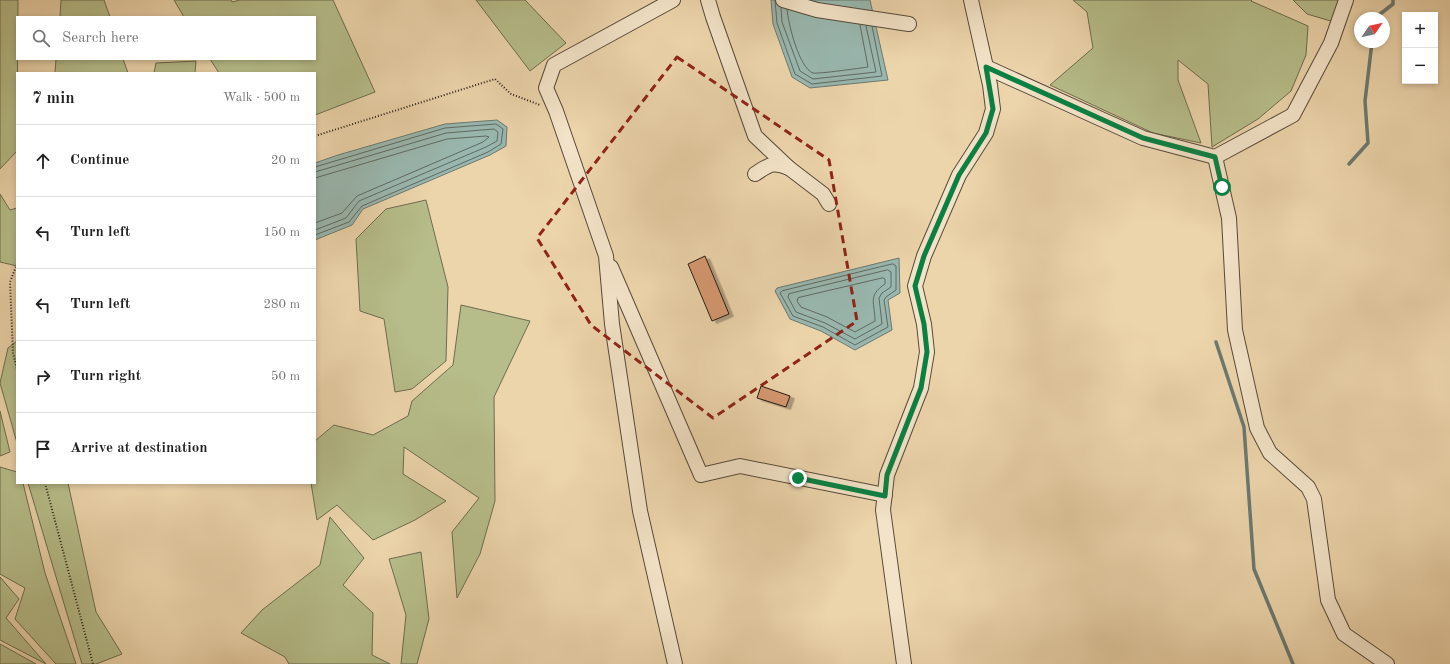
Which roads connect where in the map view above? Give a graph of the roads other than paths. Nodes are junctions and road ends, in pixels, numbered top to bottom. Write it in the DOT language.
graph roads {
  1 [pos="673,0"];
  2 [pos="708,0"];
  3 [pos="783,0"];
  4 [pos="970,0"];
  5 [pos="1346,0"];
  6 [pos="909,24"];
  7 [pos="986,67"];
  8 [pos="1215,157"];
  9 [pos="789,168"];
  10 [pos="755,174"];
  11 [pos="829,204"];
  12 [pos="606,256"];
  13 [pos="885,496"];
  14 [pos="675,664"];
  15 [pos="904,664"];
  16 [pos="1387,664"];
  1 -- 12 [label="street"];
  2 -- 9 [label="street"];
  3 -- 6 [label="street"];
  4 -- 7 [label="street"];
  5 -- 8 [label="street"];
  7 -- 8 [label="street"];
  7 -- 13 [label="street"];
  8 -- 16 [label="street"];
  9 -- 10 [label="street"];
  9 -- 11 [label="street"];
  12 -- 13 [label="street"];
  12 -- 14 [label="street"];
  13 -- 15 [label="street"];
}
